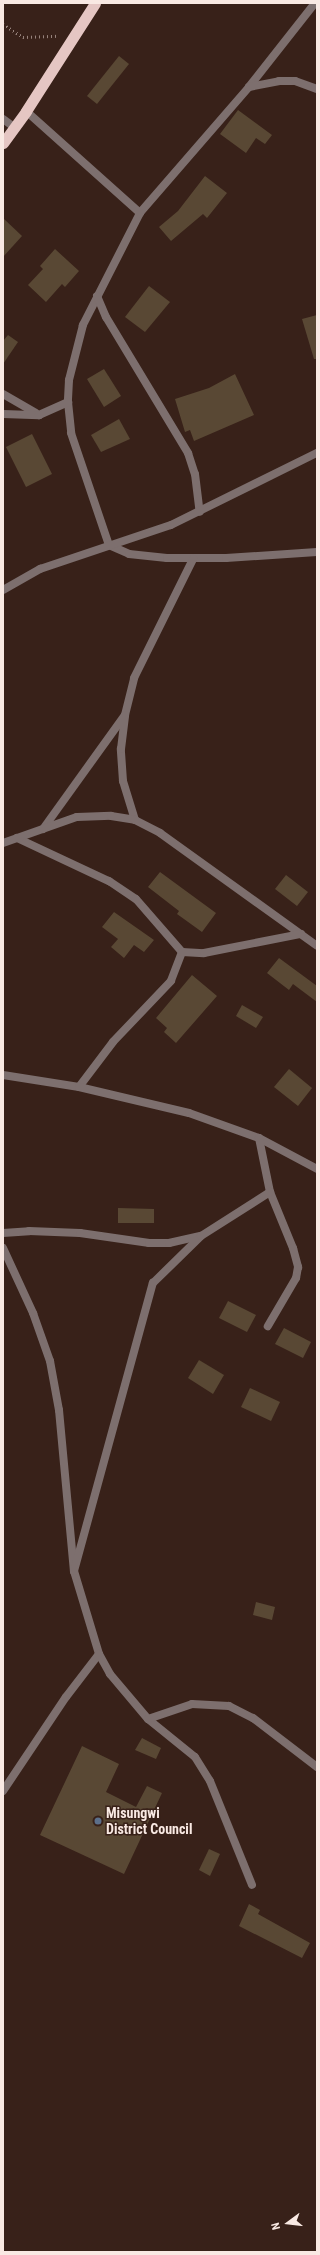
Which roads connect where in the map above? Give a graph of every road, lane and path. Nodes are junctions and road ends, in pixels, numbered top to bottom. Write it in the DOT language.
graph roads {
  1 [pos="95,3"];
  2 [pos="315,3"];
  3 [pos="3,24"];
  4 [pos="78,32"];
  5 [pos="249,87"];
  6 [pos="317,89"];
  7 [pos="26,111"];
  8 [pos="3,119"];
  9 [pos="14,127"];
  10 [pos="3,143"];
  11 [pos="140,212"];
  12 [pos="97,296"];
  13 [pos="3,394"];
  14 [pos="68,402"];
  15 [pos="3,414"];
  16 [pos="39,415"];
  17 [pos="317,453"];
  18 [pos="200,512"];
  19 [pos="109,544"];
  20 [pos="317,552"];
  21 [pos="193,559"];
  22 [pos="3,590"];
  23 [pos="125,715"];
  24 [pos="135,820"];
  25 [pos="43,829"];
  26 [pos="17,838"];
  27 [pos="3,843"];
  28 [pos="301,934"];
  29 [pos="317,946"];
  30 [pos="182,952"];
  31 [pos="3,1075"];
  32 [pos="79,1087"];
  33 [pos="259,1138"];
  34 [pos="317,1169"];
  35 [pos="270,1192"];
  36 [pos="3,1233"];
  37 [pos="201,1236"];
  38 [pos="3,1248"];
  39 [pos="268,1326"];
  40 [pos="74,1570"];
  41 [pos="99,1654"];
  42 [pos="148,1719"];
  43 [pos="317,1767"];
  44 [pos="3,1791"];
  45 [pos="252,1885"];
  1 -- 4 [label="highway"];
  2 -- 5 [label="street"];
  3 -- 4 [label="path"];
  4 -- 7 [label="highway"];
  5 -- 6 [label="street"];
  5 -- 11 [label="street"];
  7 -- 9 [label="highway"];
  7 -- 11 [label="street"];
  8 -- 9 [label="street"];
  9 -- 10 [label="highway"];
  11 -- 12 [label="street"];
  12 -- 14 [label="street"];
  12 -- 18 [label="street"];
  13 -- 16 [label="street"];
  14 -- 16 [label="street"];
  14 -- 19 [label="street"];
  15 -- 16 [label="street"];
  17 -- 18 [label="street"];
  18 -- 19 [label="street"];
  19 -- 21 [label="street"];
  19 -- 22 [label="street"];
  20 -- 21 [label="street"];
  21 -- 23 [label="street"];
  23 -- 24 [label="street"];
  23 -- 25 [label="street"];
  24 -- 25 [label="street"];
  24 -- 28 [label="street"];
  25 -- 26 [label="street"];
  26 -- 27 [label="street"];
  26 -- 30 [label="street"];
  28 -- 29 [label="street"];
  28 -- 30 [label="street"];
  30 -- 32 [label="street"];
  31 -- 32 [label="street"];
  32 -- 33 [label="street"];
  33 -- 34 [label="street"];
  33 -- 35 [label="street"];
  35 -- 37 [label="street"];
  35 -- 39 [label="street"];
  36 -- 37 [label="street"];
  37 -- 40 [label="street"];
  38 -- 40 [label="street"];
  40 -- 41 [label="street"];
  41 -- 42 [label="street"];
  41 -- 44 [label="street"];
  42 -- 43 [label="street"];
  42 -- 45 [label="street"];
}
